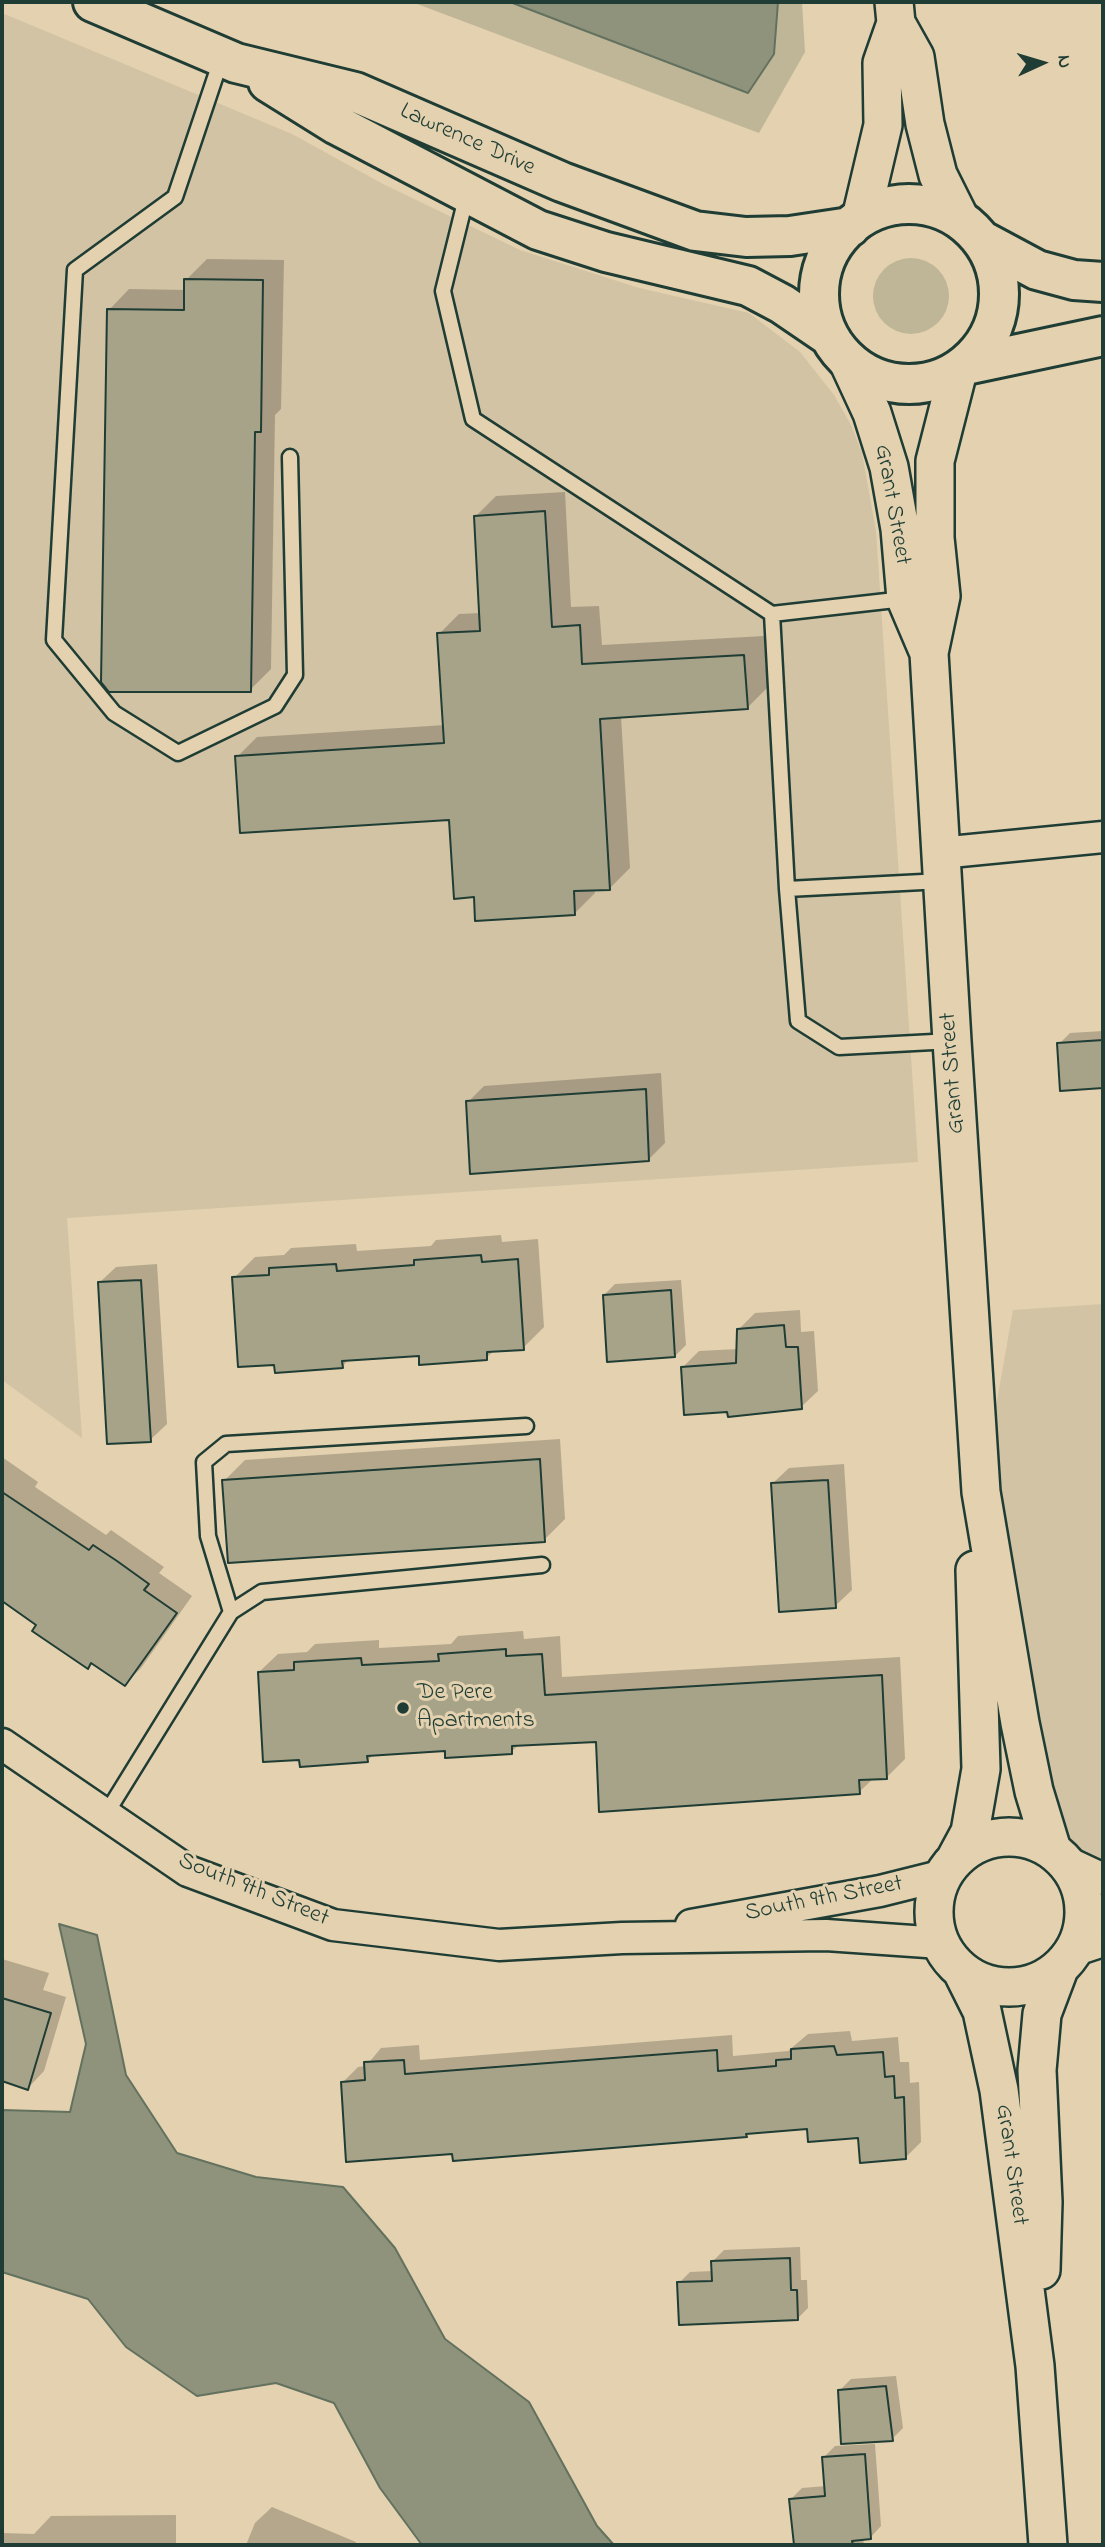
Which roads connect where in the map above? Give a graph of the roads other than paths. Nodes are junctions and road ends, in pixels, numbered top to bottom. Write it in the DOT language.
graph roads {
  1 [pos="93,2"];
  2 [pos="895,13"];
  3 [pos="229,59"];
  4 [pos="467,192"];
  5 [pos="855,222"];
  6 [pos="971,230"];
  7 [pos="1103,282"];
  8 [pos="1103,336"];
  9 [pos="838,347"];
  10 [pos="962,368"];
  11 [pos="290,457"];
  12 [pos="906,599"];
  13 [pos="772,614"];
  14 [pos="929,653"];
  15 [pos="1103,837"];
  16 [pos="941,867"];
  17 [pos="787,889"];
  18 [pos="952,1041"];
  19 [pos="526,1426"];
  20 [pos="981,1492"];
  21 [pos="542,1565"];
  22 [pos="232,1612"];
  23 [pos="2,1744"];
  24 [pos="106,1814"];
  25 [pos="1058,1856"];
  26 [pos="950,1867"];
  27 [pos="1103,1880"];
  28 [pos="622,1938"];
  29 [pos="1078,1953"];
  30 [pos="951,1957"];
  31 [pos="1035,2366"];
  32 [pos="1048,2545"];
  1 -- 3 [label="main road, Lawrence Drive"];
  2 -- 5 [label="street"];
  2 -- 6 [label="street"];
  3 -- 4 [label="main road"];
  3 -- 5 [label="main road, Lawrence Drive"];
  3 -- 11 [label="lane"];
  4 -- 9 [label="main road"];
  4 -- 13 [label="lane"];
  5 -- 6 [label="main road"];
  5 -- 9 [label="main road"];
  6 -- 7 [label="main road"];
  6 -- 10 [label="main road"];
  8 -- 10 [label="main road"];
  9 -- 10 [label="main road"];
  9 -- 12 [label="street, Grant Street"];
  10 -- 14 [label="street, Grant Street"];
  12 -- 13 [label="lane"];
  12 -- 14 [label="street, Grant Street"];
  13 -- 17 [label="lane"];
  14 -- 16 [label="street, Grant Street"];
  15 -- 16 [label="street"];
  16 -- 17 [label="lane"];
  16 -- 18 [label="street, Grant Street"];
  17 -- 18 [label="lane"];
  18 -- 20 [label="street, Grant Street"];
  19 -- 22 [label="lane"];
  20 -- 25 [label="street, Grant Street"];
  20 -- 26 [label="street, Grant Street"];
  21 -- 22 [label="lane"];
  22 -- 24 [label="lane"];
  23 -- 24 [label="street, South 9th Street"];
  24 -- 28 [label="street, South 9th Street"];
  25 -- 26 [label="street"];
  25 -- 27 [label="street"];
  25 -- 29 [label="street, Grant Street"];
  26 -- 28 [label="street, South 9th Street"];
  26 -- 30 [label="street, Grant Street"];
  28 -- 30 [label="street, South 9th Street"];
  29 -- 30 [label="street"];
  29 -- 31 [label="street, Grant Street"];
  30 -- 31 [label="street, Grant Street"];
  31 -- 32 [label="street, Grant Street"];
}
